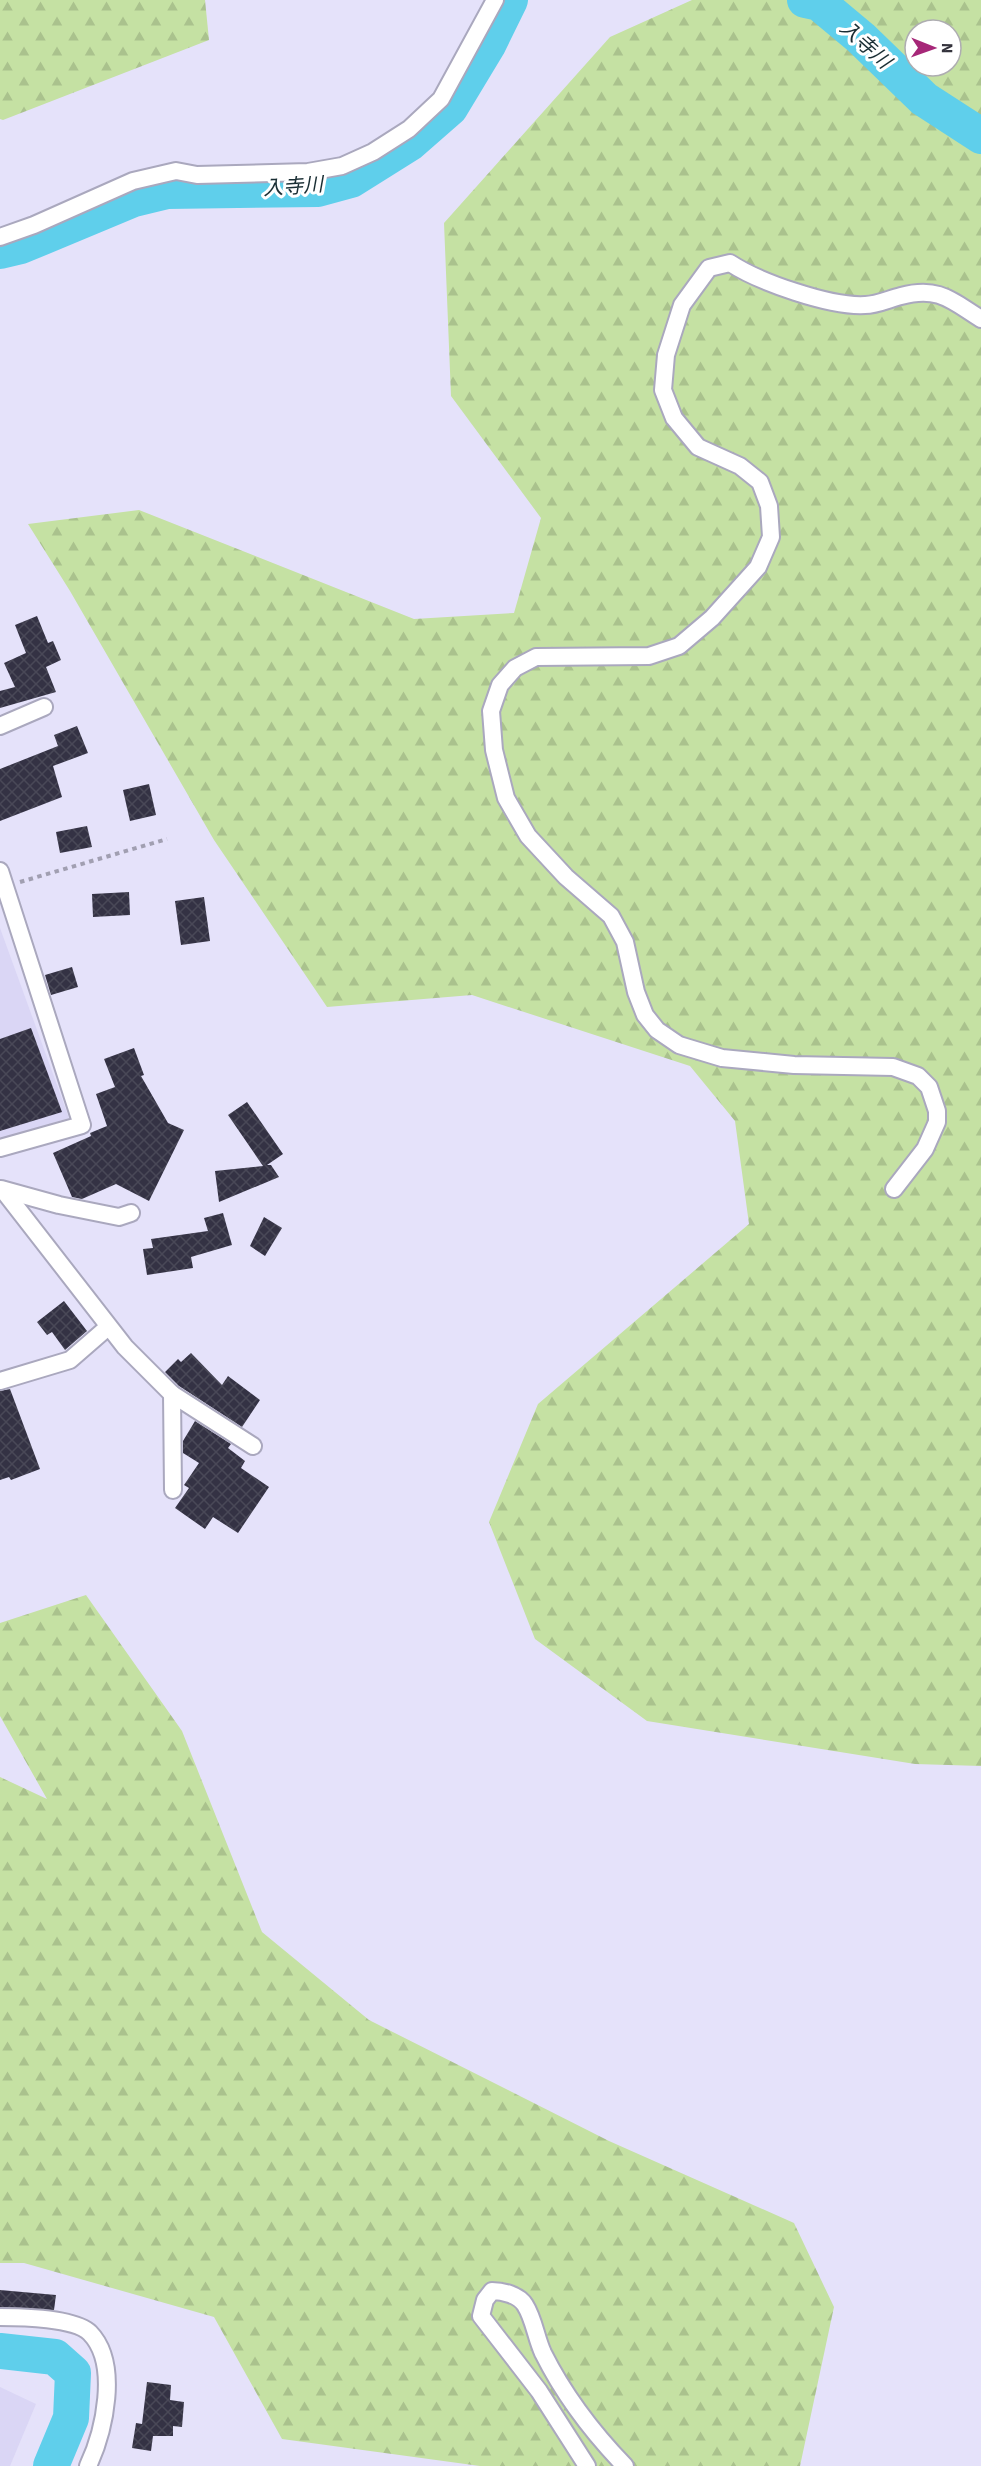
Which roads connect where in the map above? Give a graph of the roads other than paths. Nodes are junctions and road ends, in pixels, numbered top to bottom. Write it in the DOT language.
graph roads {
  1 [pos="495,0"];
  2 [pos="0,237"];
  3 [pos="981,318"];
  4 [pos="44,707"];
  5 [pos="0,726"];
  6 [pos="0,870"];
  7 [pos="0,1148"];
  8 [pos="894,1189"];
  9 [pos="2,1190"];
  10 [pos="131,1213"];
  11 [pos="108,1327"];
  12 [pos="0,1381"];
  13 [pos="172,1394"];
  14 [pos="253,1446"];
  15 [pos="173,1490"];
  16 [pos="0,2317"];
  17 [pos="89,2465"];
  18 [pos="587,2466"];
  19 [pos="625,2466"];
  1 -- 2 [label="street"];
  3 -- 8 [label="street"];
  4 -- 5 [label="street"];
  6 -- 7 [label="street"];
  9 -- 10 [label="street"];
  9 -- 11 [label="street"];
  11 -- 12 [label="street"];
  11 -- 13 [label="street"];
  13 -- 14 [label="street"];
  13 -- 15 [label="street"];
  16 -- 17 [label="street"];
  18 -- 19 [label="street"];
}
